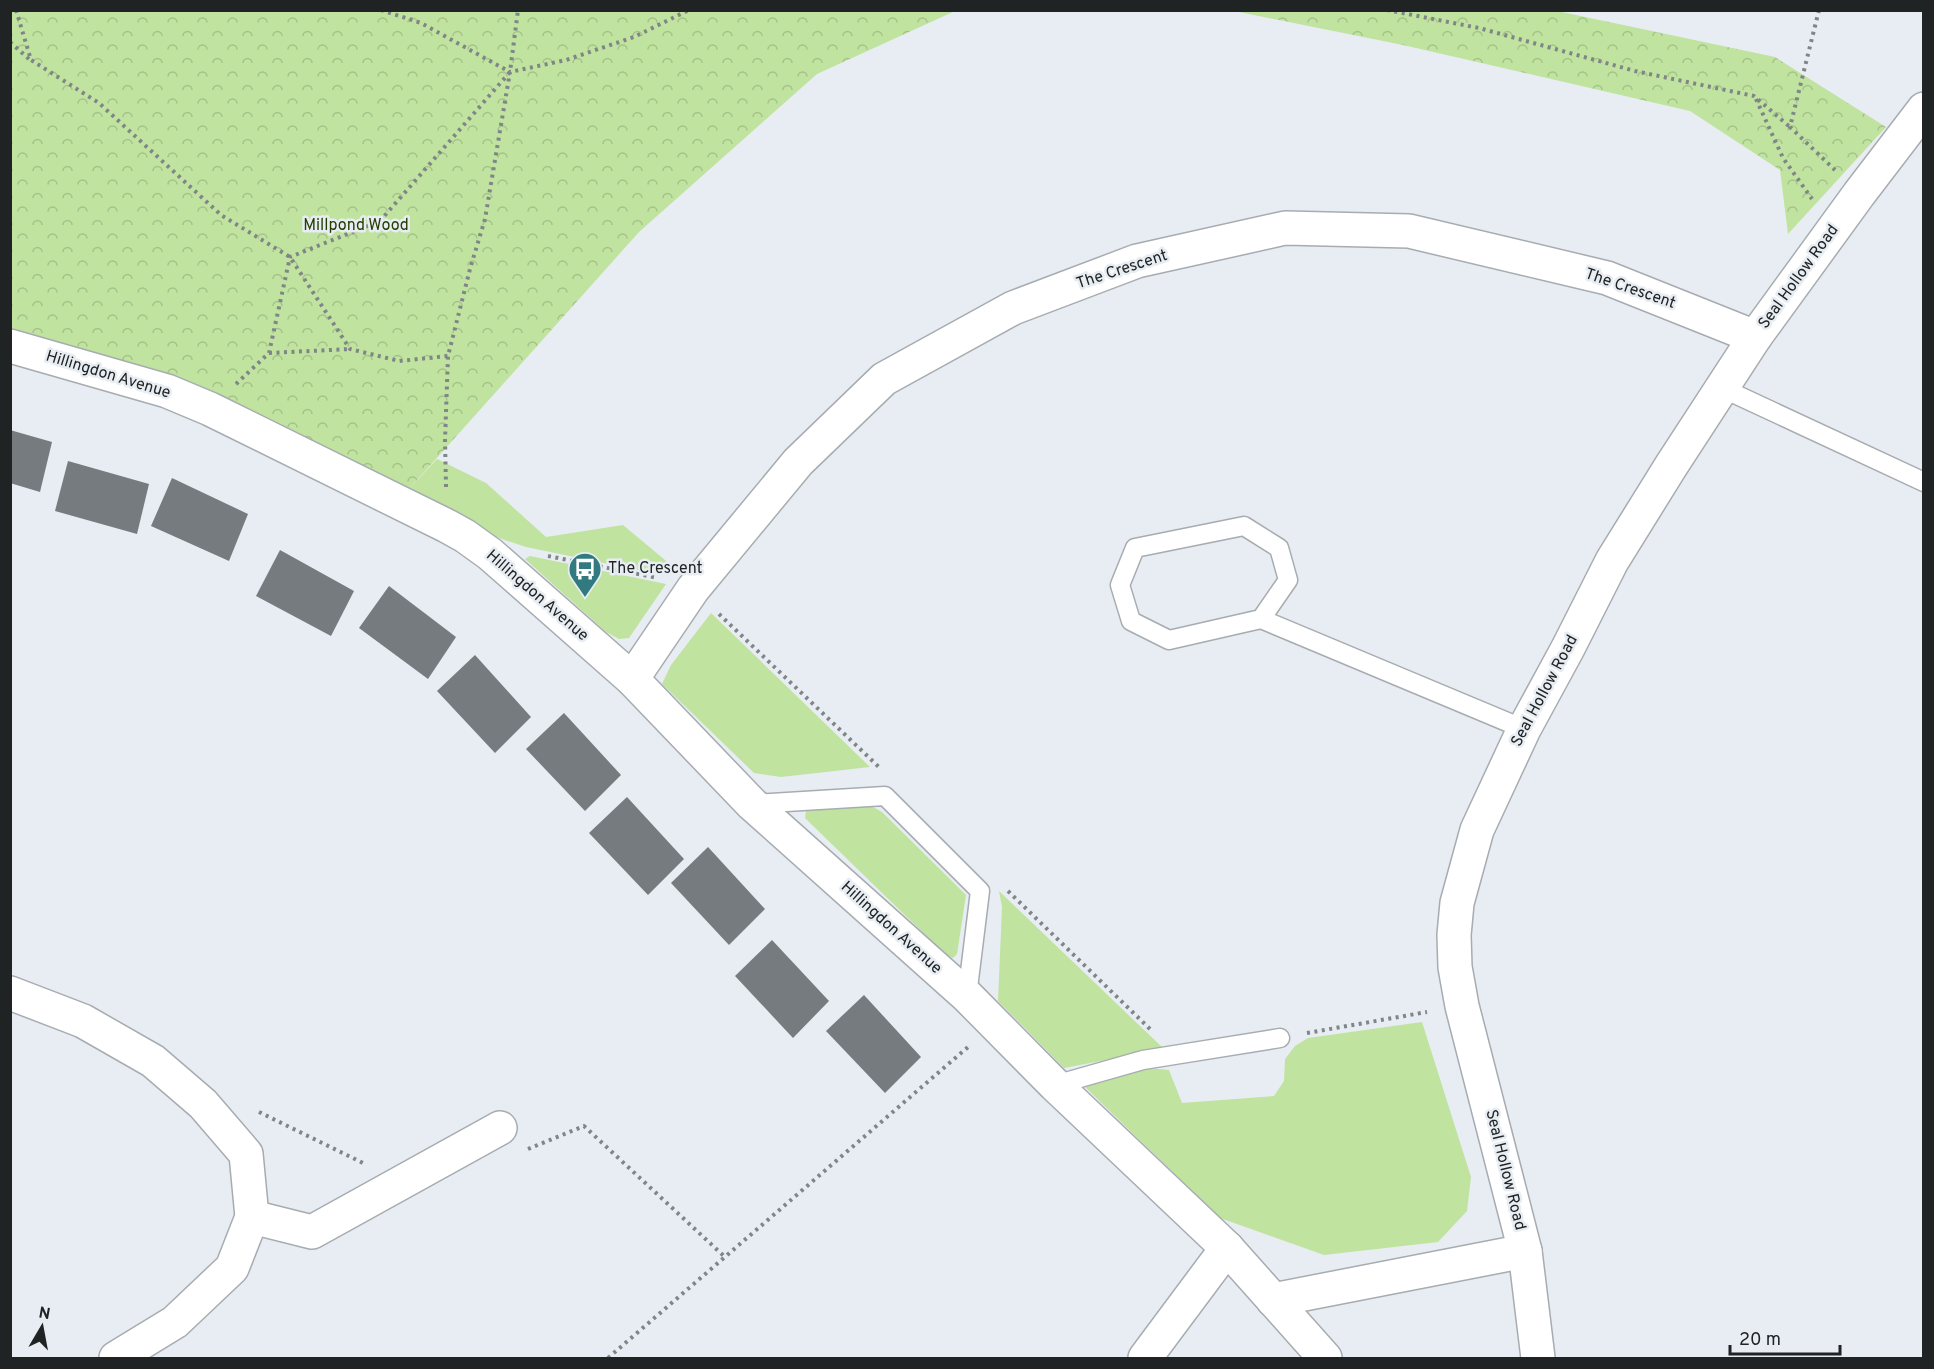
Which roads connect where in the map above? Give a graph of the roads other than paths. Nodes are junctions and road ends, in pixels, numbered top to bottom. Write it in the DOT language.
graph roads {
  1 [pos="1923,109"];
  2 [pos="1755,337"];
  3 [pos="10,346"];
  4 [pos="1722,388"];
  5 [pos="1923,482"];
  6 [pos="1261,620"];
  7 [pos="632,679"];
  8 [pos="1524,729"];
  9 [pos="752,804"];
  10 [pos="10,993"];
  11 [pos="967,996"];
  12 [pos="1280,1038"];
  13 [pos="1055,1084"];
  14 [pos="500,1128"];
  15 [pos="252,1217"];
  16 [pos="1227,1248"];
  17 [pos="1525,1251"];
  18 [pos="1273,1300"];
  19 [pos="116,1359"];
  20 [pos="1144,1359"];
  21 [pos="1325,1359"];
  22 [pos="1538,1359"];
  1 -- 2 [label="street, Seal Hollow Road"];
  2 -- 4 [label="street, Seal Hollow Road"];
  2 -- 7 [label="street, The Crescent"];
  3 -- 7 [label="street, Hillingdon Avenue"];
  4 -- 5 [label="lane"];
  4 -- 8 [label="street, Seal Hollow Road"];
  6 -- 6 [label="lane"];
  6 -- 8 [label="lane"];
  7 -- 9 [label="street, Hillingdon Avenue"];
  8 -- 17 [label="street, Seal Hollow Road"];
  9 -- 11 [label="street, Hillingdon Avenue"];
  9 -- 11 [label="lane"];
  10 -- 15 [label="street"];
  11 -- 13 [label="street, Hillingdon Avenue"];
  12 -- 13 [label="lane"];
  13 -- 16 [label="street, Hillingdon Avenue"];
  14 -- 15 [label="street"];
  15 -- 19 [label="street"];
  16 -- 18 [label="street, Hillingdon Avenue"];
  16 -- 20 [label="street"];
  17 -- 18 [label="street"];
  17 -- 22 [label="street, Seal Hollow Road"];
  18 -- 21 [label="street, Hillingdon Avenue"];
}
